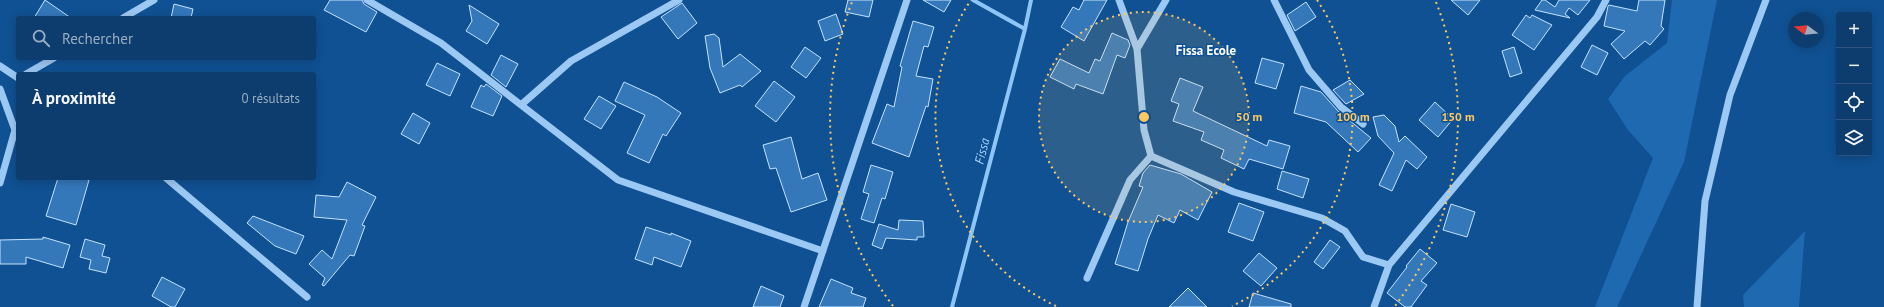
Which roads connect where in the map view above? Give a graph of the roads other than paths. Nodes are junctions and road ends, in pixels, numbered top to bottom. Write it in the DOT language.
graph roads {
  1 [pos="154,0"];
  2 [pos="367,0"];
  3 [pos="679,0"];
  4 [pos="907,0"];
  5 [pos="1119,0"];
  6 [pos="1166,0"];
  7 [pos="1274,0"];
  8 [pos="1606,0"];
  9 [pos="1766,0"];
  10 [pos="126,16"];
  11 [pos="1137,48"];
  12 [pos="50,60"];
  13 [pos="0,66"];
  14 [pos="30,72"];
  15 [pos="16,77"];
  16 [pos="0,89"];
  17 [pos="521,105"];
  18 [pos="1363,124"];
  19 [pos="1151,156"];
  20 [pos="168,180"];
  21 [pos="0,183"];
  22 [pos="823,251"];
  23 [pos="1389,266"];
  24 [pos="1087,278"];
  25 [pos="307,298"];
  26 [pos="804,307"];
  27 [pos="1374,307"];
  28 [pos="1697,307"];
  1 -- 10 [label="street"];
  2 -- 17 [label="street"];
  3 -- 17 [label="street"];
  4 -- 22 [label="street"];
  5 -- 11 [label="street"];
  6 -- 11 [label="street"];
  7 -- 18 [label="street"];
  8 -- 23 [label="street"];
  9 -- 28 [label="street"];
  11 -- 19 [label="street"];
  12 -- 14 [label="street"];
  13 -- 15 [label="street"];
  16 -- 21 [label="street"];
  17 -- 22 [label="street"];
  19 -- 23 [label="street"];
  19 -- 24 [label="street"];
  20 -- 25 [label="street"];
  22 -- 26 [label="street"];
  23 -- 27 [label="street"];
}
